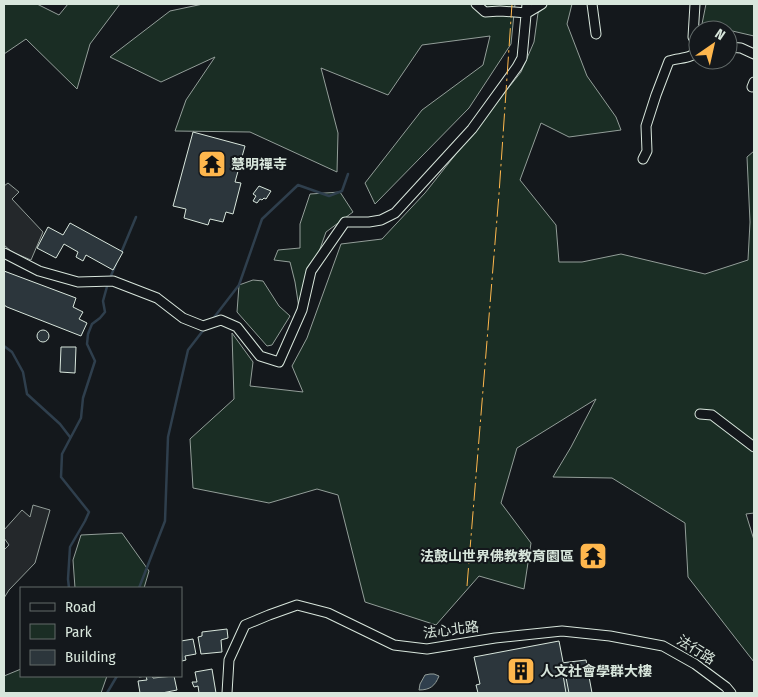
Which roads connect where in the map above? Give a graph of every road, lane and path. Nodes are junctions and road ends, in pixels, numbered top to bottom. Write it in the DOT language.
graph roads {
  1 [pos="476,4"];
  2 [pos="542,4"];
  3 [pos="592,4"];
  4 [pos="695,4"];
  5 [pos="527,9"];
  6 [pos="694,20"];
  7 [pos="596,34"];
  8 [pos="738,48"];
  9 [pos="754,54"];
  10 [pos="688,57"];
  11 [pos="642,159"];
  12 [pos="4,253"];
  13 [pos="700,414"];
  14 [pos="754,447"];
  15 [pos="610,636"];
  16 [pos="227,693"];
  17 [pos="731,693"];
  1 -- 5 [label="street"];
  2 -- 5 [label="street"];
  3 -- 7 [label="street"];
  4 -- 6 [label="street"];
  5 -- 12 [label="street"];
  8 -- 9 [label="street"];
  10 -- 11 [label="street"];
  13 -- 14 [label="street"];
  15 -- 16 [label="street, 法心北路"];
  15 -- 17 [label="street, 法行路"];
}
